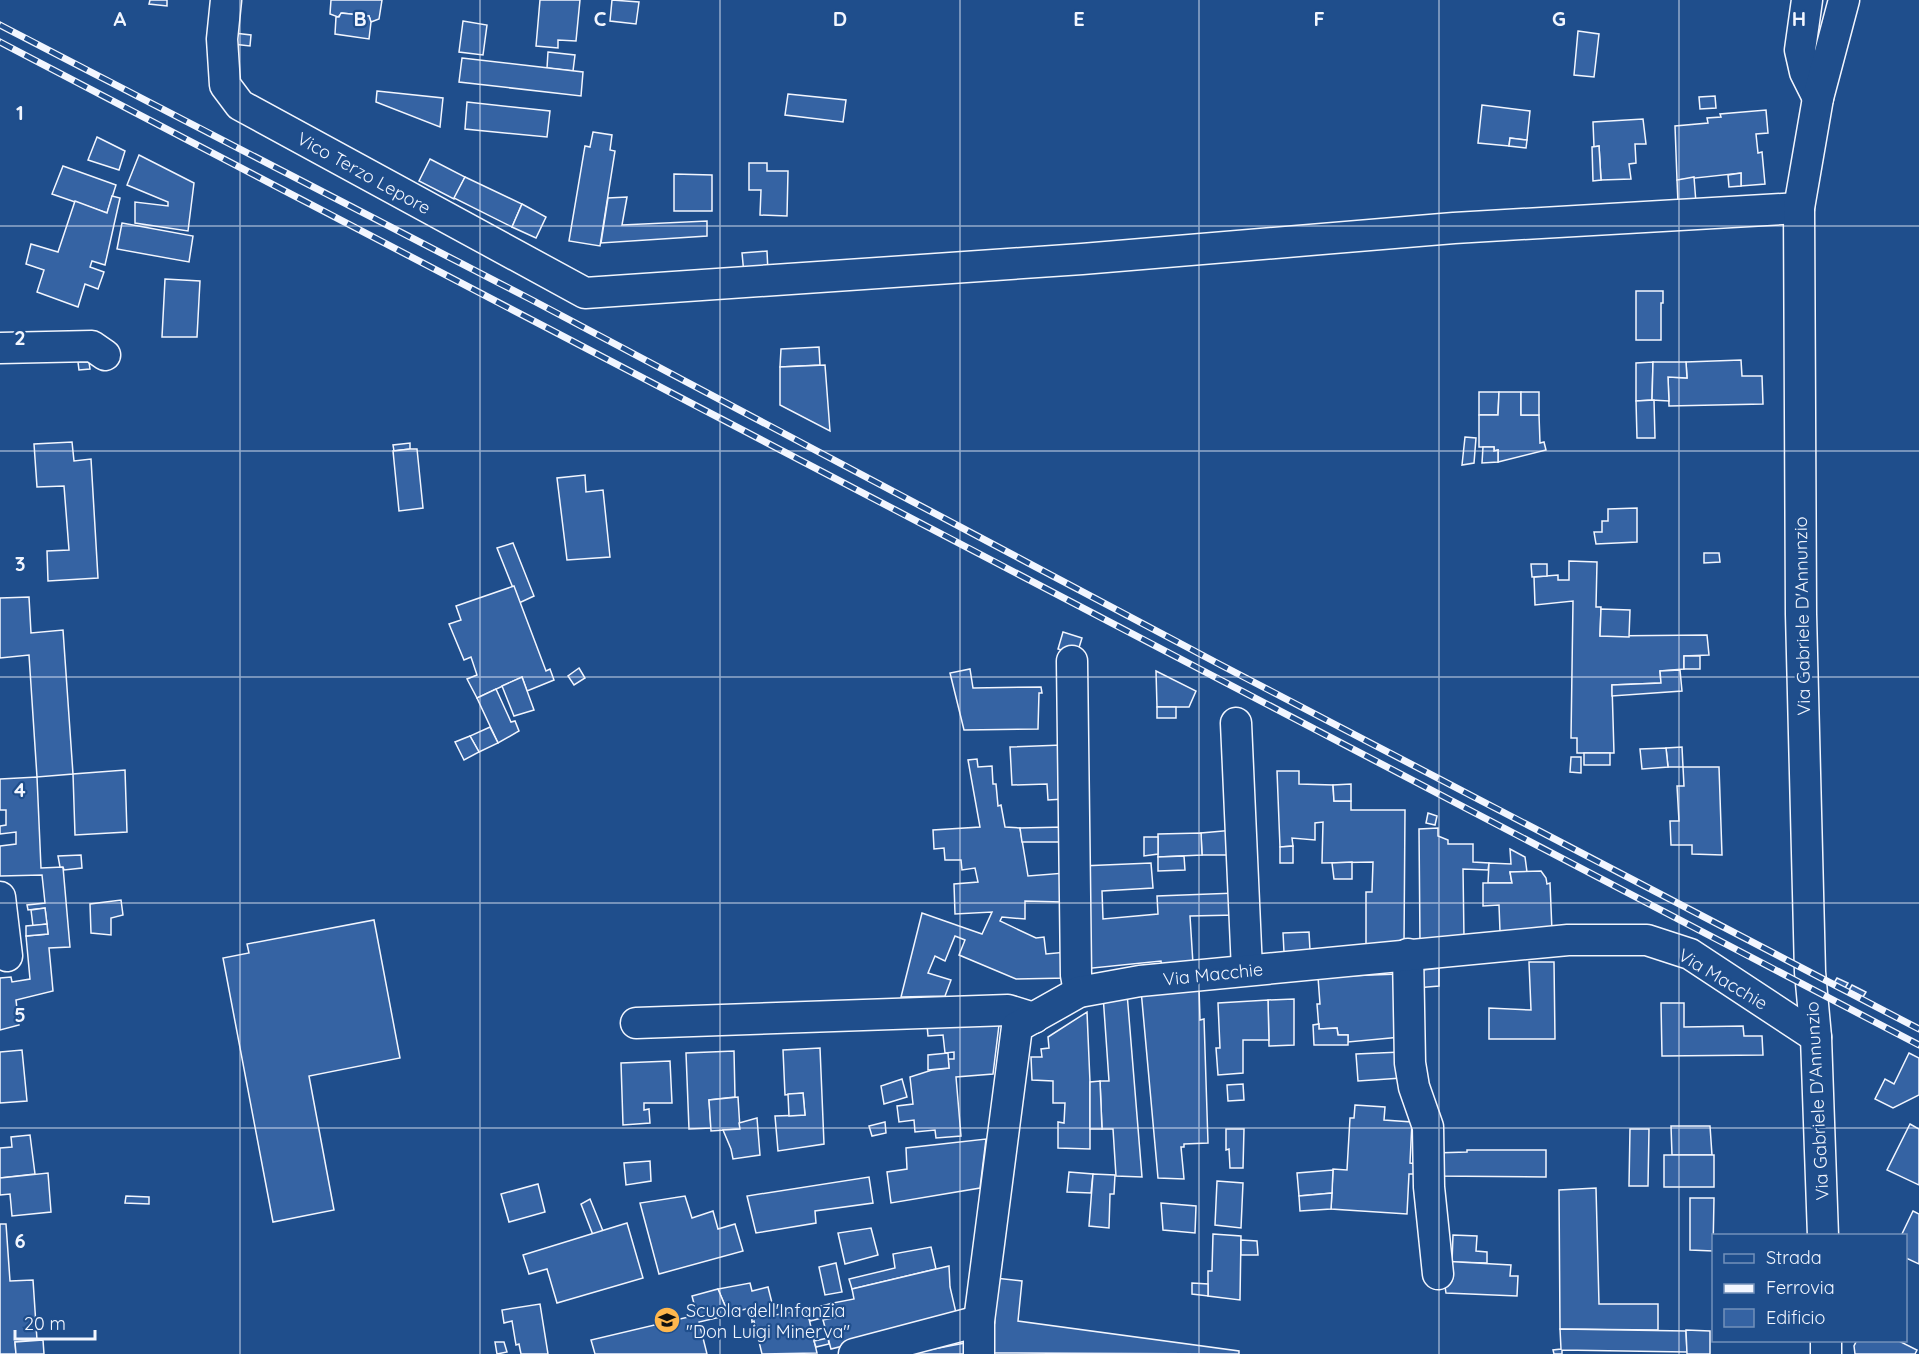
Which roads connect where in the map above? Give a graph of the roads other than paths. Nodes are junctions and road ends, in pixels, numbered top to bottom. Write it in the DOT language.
graph roads {
  1 [pos="226,0"];
  2 [pos="1807,0"];
  3 [pos="1844,0"];
  4 [pos="1818,98"];
  5 [pos="1799,208"];
  6 [pos="0,348"];
  7 [pos="105,354"];
  8 [pos="1072,661"];
  9 [pos="1236,723"];
  10 [pos="0,897"];
  11 [pos="1408,954"];
  12 [pos="7,956"];
  13 [pos="1247,970"];
  14 [pos="1079,992"];
  15 [pos="1034,1018"];
  16 [pos="636,1023"];
  17 [pos="1816,1037"];
  18 [pos="1823,1234"];
  19 [pos="1438,1274"];
  20 [pos="979,1321"];
  21 [pos="854,1354"];
  22 [pos="979,1354"];
  1 -- 5 [label="street, Vico Terzo Lepore"];
  2 -- 4 [label="street"];
  3 -- 4 [label="street, Via Gabriele D'Annunzio"];
  4 -- 5 [label="street, Via Gabriele D'Annunzio"];
  5 -- 17 [label="street, Via Gabriele D'Annunzio"];
  6 -- 7 [label="street"];
  8 -- 14 [label="street"];
  9 -- 13 [label="street"];
  10 -- 12 [label="street"];
  11 -- 13 [label="street, Via Macchie"];
  11 -- 17 [label="street, Via Macchie"];
  11 -- 19 [label="street"];
  13 -- 14 [label="street, Via Macchie"];
  14 -- 15 [label="street, Via Macchie"];
  15 -- 16 [label="street"];
  15 -- 20 [label="street, Via Macchie"];
  17 -- 18 [label="street, Via Gabriele D'Annunzio"];
  20 -- 21 [label="street"];
  20 -- 22 [label="street"];
}
